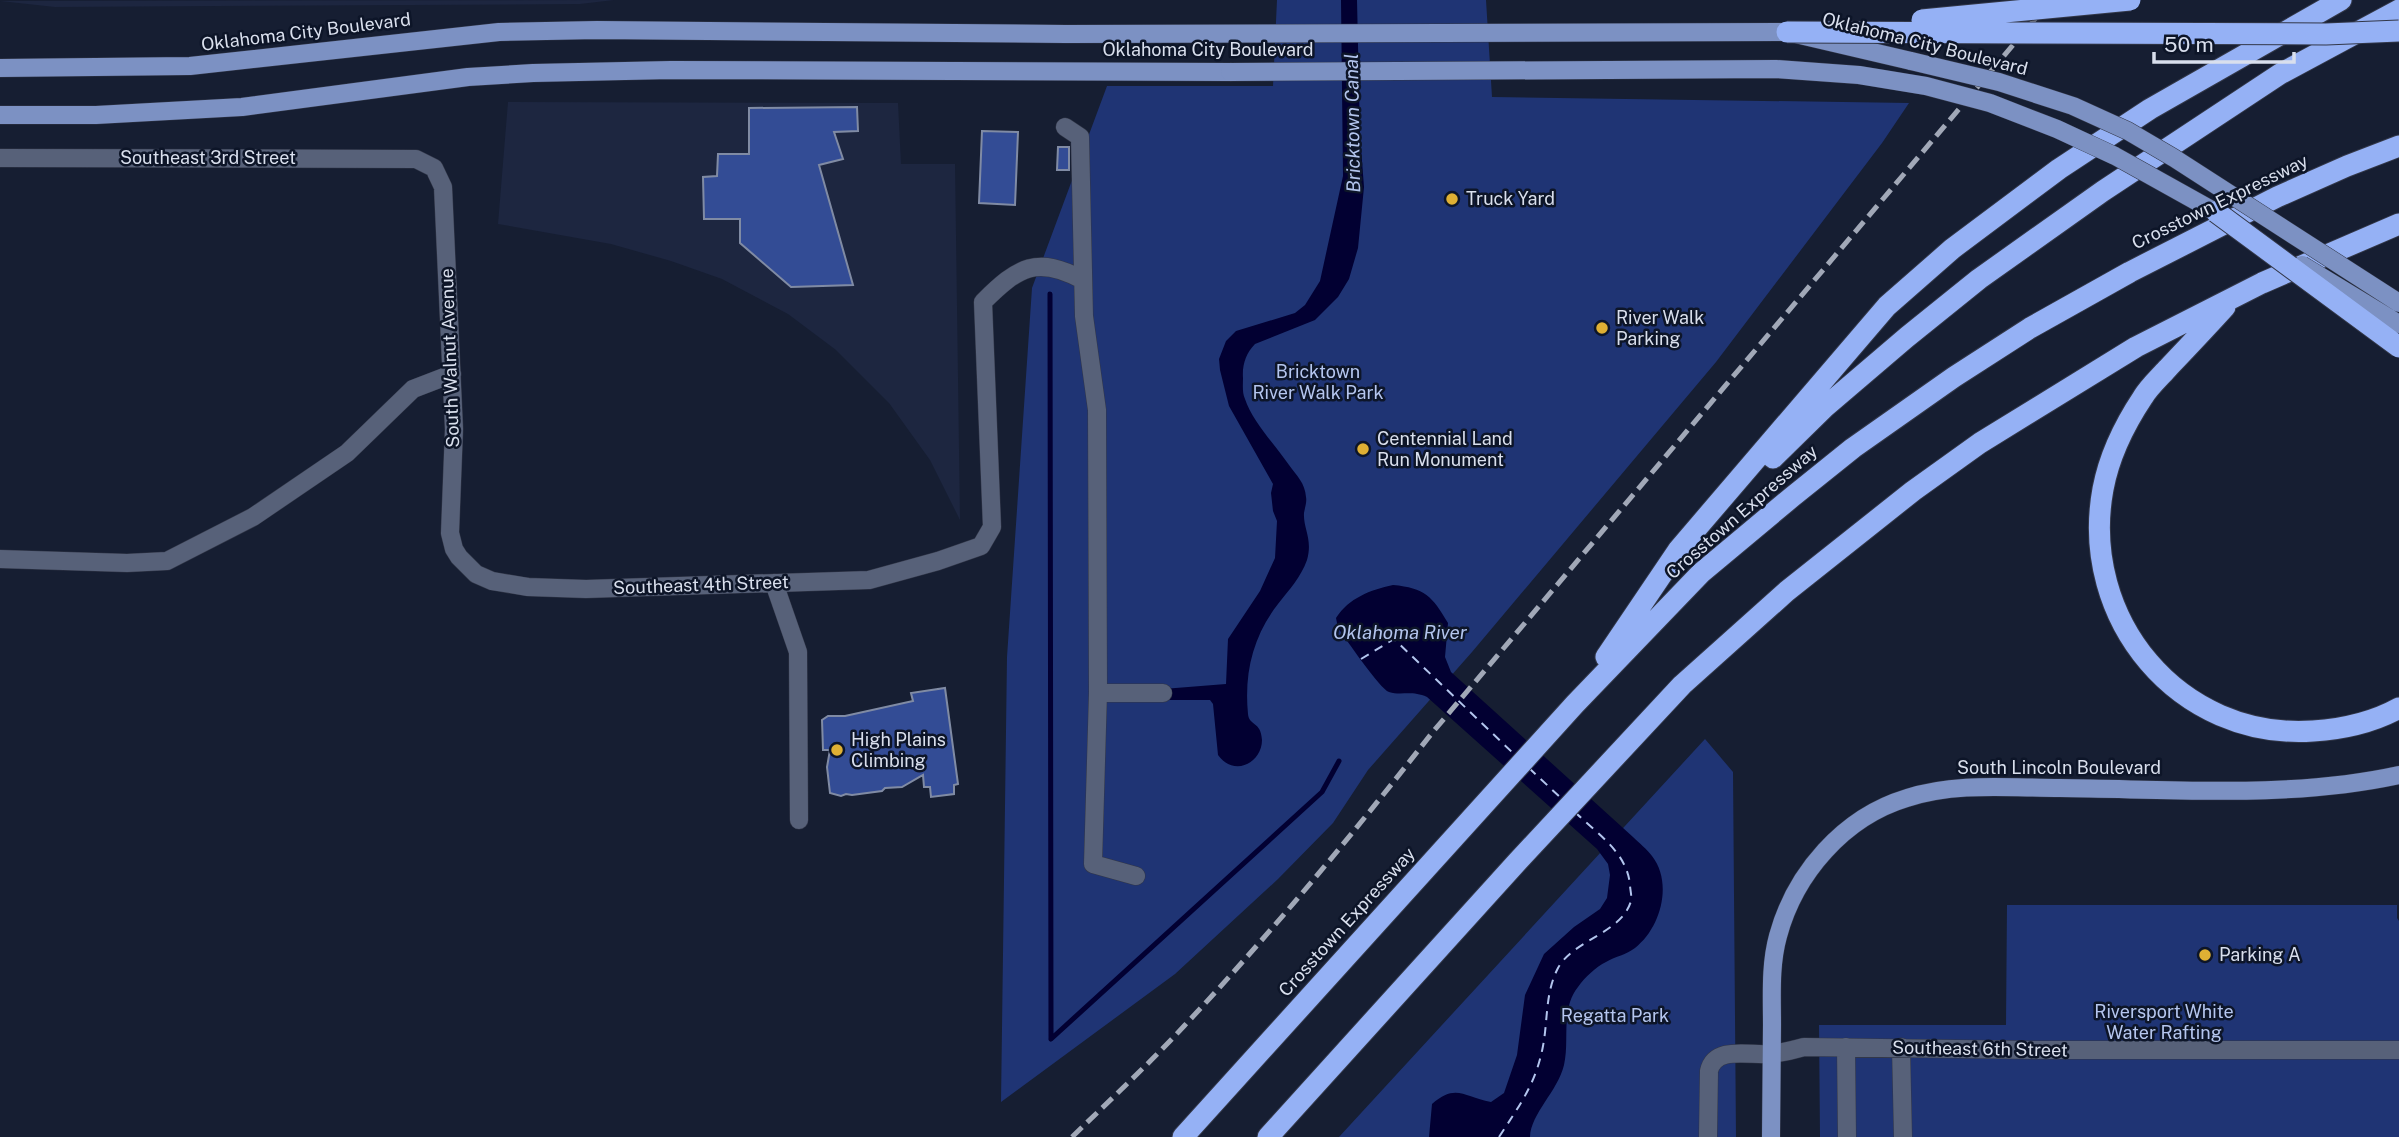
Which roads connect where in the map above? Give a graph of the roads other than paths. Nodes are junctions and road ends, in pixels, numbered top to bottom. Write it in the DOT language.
graph roads {
  1 [pos="2130,0"];
  2 [pos="2341,0"];
  3 [pos="2399,10"];
  4 [pos="2399,31"];
  5 [pos="1787,32"];
  6 [pos="0,68"];
  7 [pos="0,115"];
  8 [pos="1065,127"];
  9 [pos="2399,146"];
  10 [pos="0,158"];
  11 [pos="415,159"];
  12 [pos="2216,212"];
  13 [pos="2399,224"];
  14 [pos="1083,280"];
  15 [pos="2233,298"];
  16 [pos="2399,303"];
  17 [pos="2399,324"];
  18 [pos="2399,347"];
  19 [pos="452,374"];
  20 [pos="1679,550"];
  21 [pos="0,559"];
  22 [pos="467,567"];
  23 [pos="774,583"];
  24 [pos="1098,693"];
  25 [pos="1163,694"];
  26 [pos="1575,704"];
  27 [pos="2399,708"];
  28 [pos="2399,775"];
  29 [pos="799,820"];
  30 [pos="1136,876"];
  31 [pos="1846,1047"];
  32 [pos="1901,1047"];
  33 [pos="2399,1050"];
  34 [pos="1771,1054"];
  35 [pos="1183,1137"];
  36 [pos="1268,1137"];
  37 [pos="1708,1137"];
  38 [pos="1771,1137"];
  39 [pos="1847,1137"];
  40 [pos="1903,1137"];
  1 -- 5 [label="highway, bridge"];
  2 -- 20 [label="highway"];
  3 -- 20 [label="highway"];
  4 -- 5 [label="highway, bridge"];
  5 -- 6 [label="main road, Oklahoma City Boulevard"];
  5 -- 16 [label="main road, Oklahoma City Boulevard, bridge"];
  7 -- 12 [label="main road, Oklahoma City Boulevard, bridge"];
  8 -- 14 [label="street"];
  9 -- 26 [label="highway, Crosstown Expressway"];
  10 -- 11 [label="street, Southeast 3rd Street"];
  11 -- 19 [label="street, South Walnut Avenue"];
  12 -- 17 [label="main road, Oklahoma City Boulevard, bridge"];
  12 -- 18 [label="highway, bridge"];
  13 -- 15 [label="highway"];
  14 -- 23 [label="street, Southeast 4th Street"];
  14 -- 24 [label="street"];
  15 -- 27 [label="highway"];
  15 -- 36 [label="highway"];
  19 -- 21 [label="street"];
  19 -- 22 [label="street, South Walnut Avenue"];
  20 -- 26 [label="highway"];
  22 -- 23 [label="street, Southeast 4th Street"];
  23 -- 29 [label="street"];
  24 -- 25 [label="street"];
  24 -- 30 [label="street"];
  26 -- 35 [label="highway, Crosstown Expressway"];
  28 -- 34 [label="main road, South Lincoln Boulevard"];
  31 -- 32 [label="street, Southeast 6th Street"];
  31 -- 34 [label="street, Southeast 6th Street"];
  31 -- 39 [label="street"];
  32 -- 33 [label="street, Southeast 6th Street"];
  32 -- 40 [label="street"];
  34 -- 37 [label="street, Southeast 6th Street"];
  34 -- 38 [label="main road, South Lincoln Boulevard"];
}
